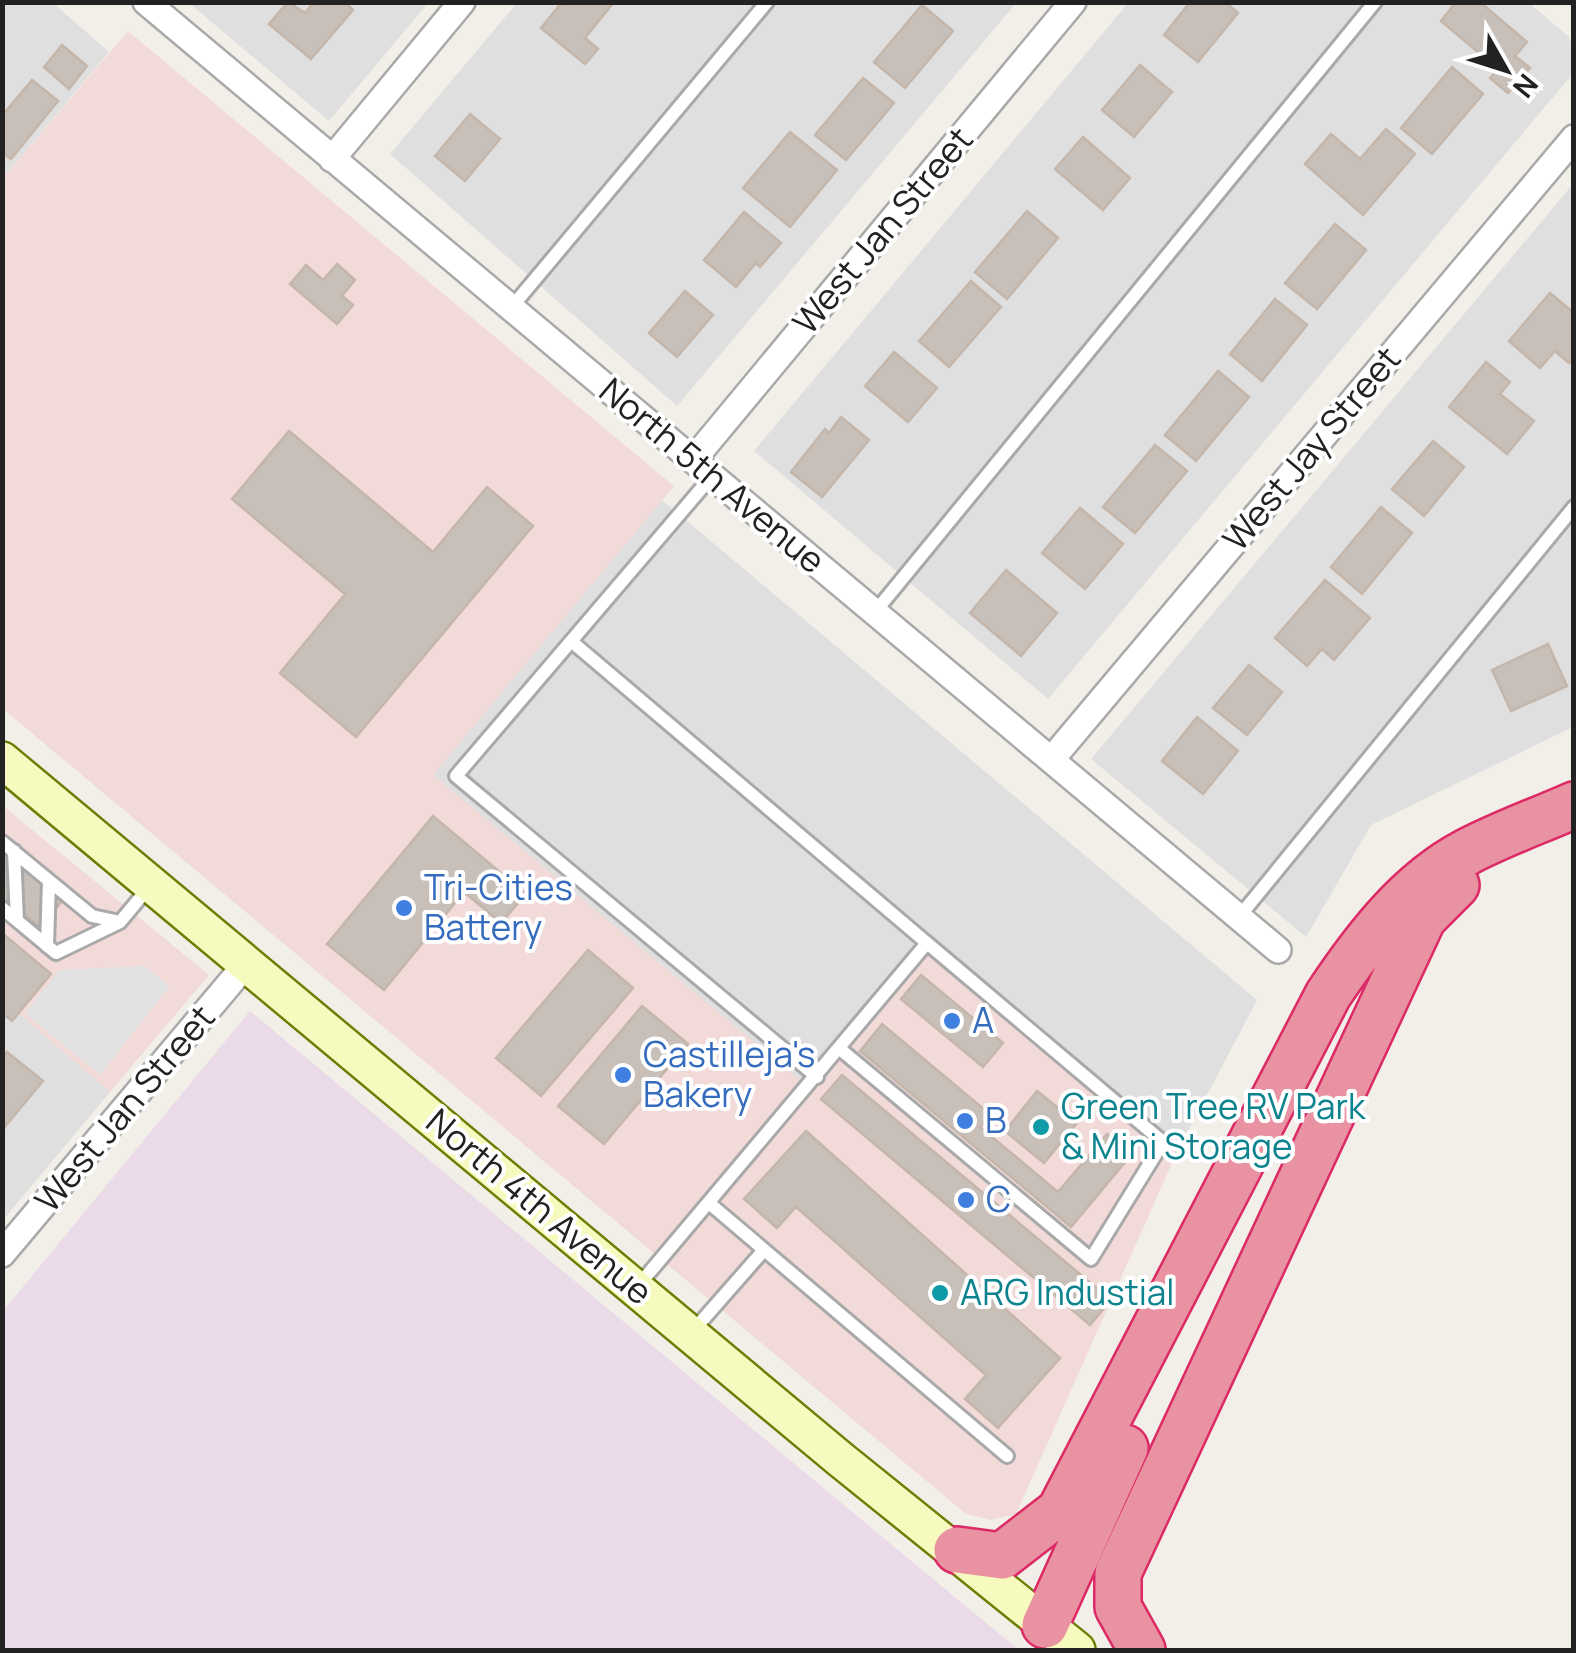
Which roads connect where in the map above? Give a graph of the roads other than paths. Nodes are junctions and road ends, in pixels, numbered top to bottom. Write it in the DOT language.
graph roads {
  1 [pos="146,2"];
  2 [pos="462,2"];
  3 [pos="767,2"];
  4 [pos="1073,2"];
  5 [pos="1375,2"];
  6 [pos="1574,138"];
  7 [pos="332,159"];
  8 [pos="510,308"];
  9 [pos="703,468"];
  10 [pos="1574,507"];
  11 [pos="875,612"];
  12 [pos="572,641"];
  13 [pos="2,760"];
  14 [pos="1051,760"];
  15 [pos="1574,805"];
  16 [pos="1574,837"];
  17 [pos="2,842"];
  18 [pos="14,852"];
  19 [pos="50,881"];
  20 [pos="152,884"];
  21 [pos="2,908"];
  22 [pos="1239,917"];
  23 [pos="17,920"];
  24 [pos="120,922"];
  25 [pos="928,943"];
  26 [pos="48,946"];
  27 [pos="1278,950"];
  28 [pos="247,963"];
  29 [pos="1328,995"];
  30 [pos="840,1049"];
  31 [pos="818,1077"];
  32 [pos="709,1203"];
  33 [pos="764,1250"];
  34 [pos="2,1254"];
  35 [pos="636,1288"];
  36 [pos="691,1334"];
  37 [pos="1007,1456"];
  38 [pos="957,1550"];
  39 [pos="1118,1573"];
  40 [pos="1061,1638"];
  41 [pos="1142,1650"];
  1 -- 7 [label="street, North 5th Avenue"];
  2 -- 7 [label="street"];
  3 -- 8 [label="lane"];
  4 -- 9 [label="street, West Jan Street"];
  5 -- 11 [label="lane"];
  6 -- 14 [label="street, West Jay Street"];
  7 -- 8 [label="street, North 5th Avenue"];
  8 -- 9 [label="street, North 5th Avenue"];
  9 -- 11 [label="street, North 5th Avenue"];
  9 -- 12 [label="lane"];
  10 -- 22 [label="lane"];
  11 -- 14 [label="street, North 5th Avenue"];
  12 -- 25 [label="lane"];
  12 -- 31 [label="lane"];
  13 -- 20 [label="main road, North 4th Avenue"];
  14 -- 22 [label="street, North 5th Avenue"];
  15 -- 29 [label="highway"];
  16 -- 39 [label="highway"];
  17 -- 18 [label="lane"];
  18 -- 19 [label="lane"];
  18 -- 23 [label="lane"];
  19 -- 24 [label="lane"];
  19 -- 26 [label="lane"];
  20 -- 24 [label="lane"];
  20 -- 28 [label="main road, North 4th Avenue"];
  21 -- 23 [label="lane"];
  22 -- 27 [label="street, North 5th Avenue"];
  23 -- 26 [label="lane"];
  24 -- 26 [label="lane"];
  25 -- 30 [label="lane"];
  25 -- 30 [label="lane"];
  28 -- 34 [label="street, West Jan Street"];
  28 -- 35 [label="main road, North 4th Avenue"];
  29 -- 38 [label="highway"];
  29 -- 40 [label="highway"];
  30 -- 31 [label="lane"];
  31 -- 32 [label="lane"];
  32 -- 33 [label="lane"];
  32 -- 35 [label="lane"];
  33 -- 36 [label="lane"];
  33 -- 37 [label="lane"];
  35 -- 36 [label="main road, North 4th Avenue"];
  36 -- 38 [label="main road, North 4th Avenue"];
  38 -- 40 [label="main road, North 4th Avenue"];
  39 -- 40 [label="highway"];
  39 -- 41 [label="highway"];
}
